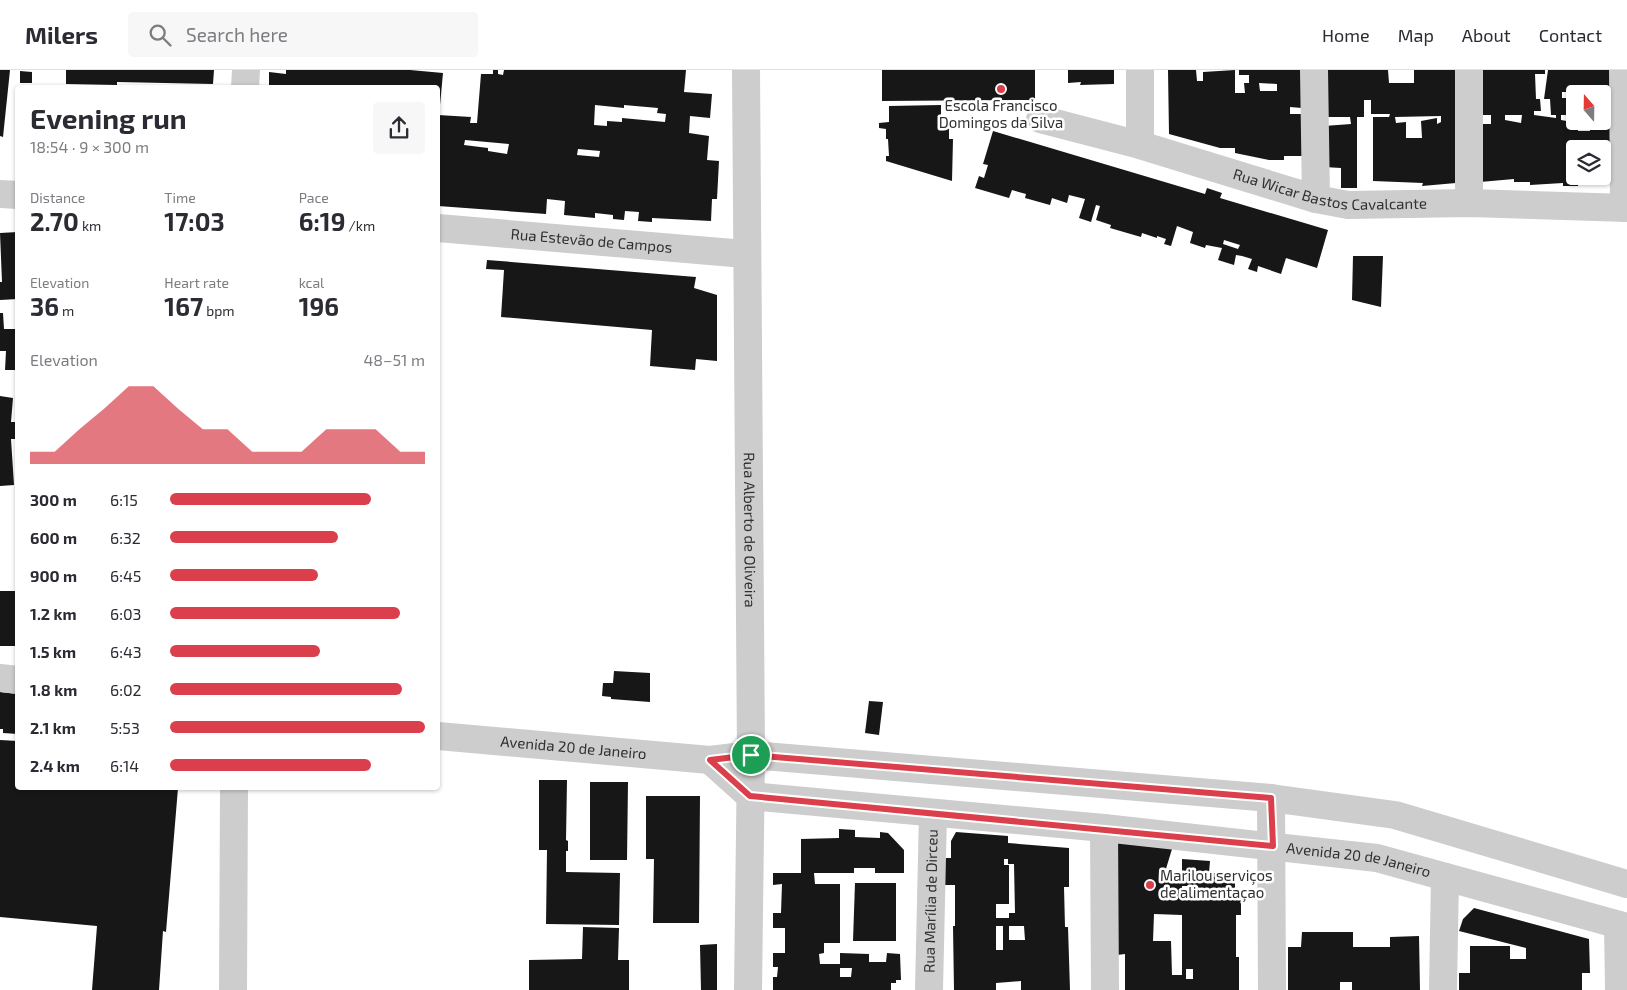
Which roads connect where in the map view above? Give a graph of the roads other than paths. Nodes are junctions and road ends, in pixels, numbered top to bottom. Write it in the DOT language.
graph roads {
  1 [pos="246,70"];
  2 [pos="746,70"];
  3 [pos="1140,70"];
  4 [pos="1314,70"];
  5 [pos="1469,70"];
  6 [pos="1623,70"];
  7 [pos="245,85"];
  8 [pos="1040,120"];
  9 [pos="1140,145"];
  10 [pos="0,194"];
  11 [pos="15,195"];
  12 [pos="1316,199"];
  13 [pos="1469,203"];
  14 [pos="1625,208"];
  15 [pos="440,228"];
  16 [pos="745,254"];
  17 [pos="0,678"];
  18 [pos="15,680"];
  19 [pos="440,736"];
  20 [pos="751,755"];
  21 [pos="710,760"];
  22 [pos="234,790"];
  23 [pos="750,796"];
  24 [pos="1271,798"];
  25 [pos="932,813"];
  26 [pos="1104,828"];
  27 [pos="1273,846"];
  28 [pos="1445,877"];
  29 [pos="1627,884"];
  30 [pos="1623,926"];
  31 [pos="233,990"];
  32 [pos="748,990"];
  33 [pos="929,990"];
  34 [pos="1105,990"];
  35 [pos="1272,990"];
  36 [pos="1443,990"];
  37 [pos="1618,990"];
  1 -- 7 [label="street"];
  2 -- 16 [label="street, Rua Alberto de Oliveira"];
  3 -- 9 [label="street"];
  4 -- 12 [label="street"];
  5 -- 13 [label="street"];
  6 -- 14 [label="street"];
  8 -- 9 [label="street, Rua Wicar Bastos Cavalcante"];
  9 -- 12 [label="street, Rua Wicar Bastos Cavalcante"];
  10 -- 11 [label="street"];
  12 -- 13 [label="street, Rua Wicar Bastos Cavalcante"];
  13 -- 14 [label="street, Rua Wicar Bastos Cavalcante"];
  15 -- 16 [label="street, Rua Estevão de Campos"];
  16 -- 20 [label="street, Rua Alberto de Oliveira"];
  17 -- 18 [label="street"];
  19 -- 21 [label="street, Avenida 20 de Janeiro"];
  20 -- 21 [label="street, Avenida 20 de Janeiro"];
  20 -- 23 [label="street, Rua Alberto de Oliveira"];
  20 -- 24 [label="street, Avenida 20 de Janeiro"];
  21 -- 23 [label="street"];
  22 -- 31 [label="street"];
  23 -- 25 [label="street, Avenida 20 de Janeiro"];
  23 -- 32 [label="street, Rua Alberto de Oliveira"];
  24 -- 27 [label="street"];
  24 -- 29 [label="street, Avenida 20 de Janeiro"];
  25 -- 26 [label="street, Avenida 20 de Janeiro"];
  25 -- 33 [label="street, Rua Marília de Dirceu"];
  26 -- 27 [label="street, Avenida 20 de Janeiro"];
  26 -- 34 [label="street"];
  27 -- 28 [label="street, Avenida 20 de Janeiro"];
  27 -- 35 [label="street"];
  28 -- 30 [label="street, Avenida 20 de Janeiro"];
  28 -- 36 [label="street"];
  30 -- 37 [label="street"];
}
